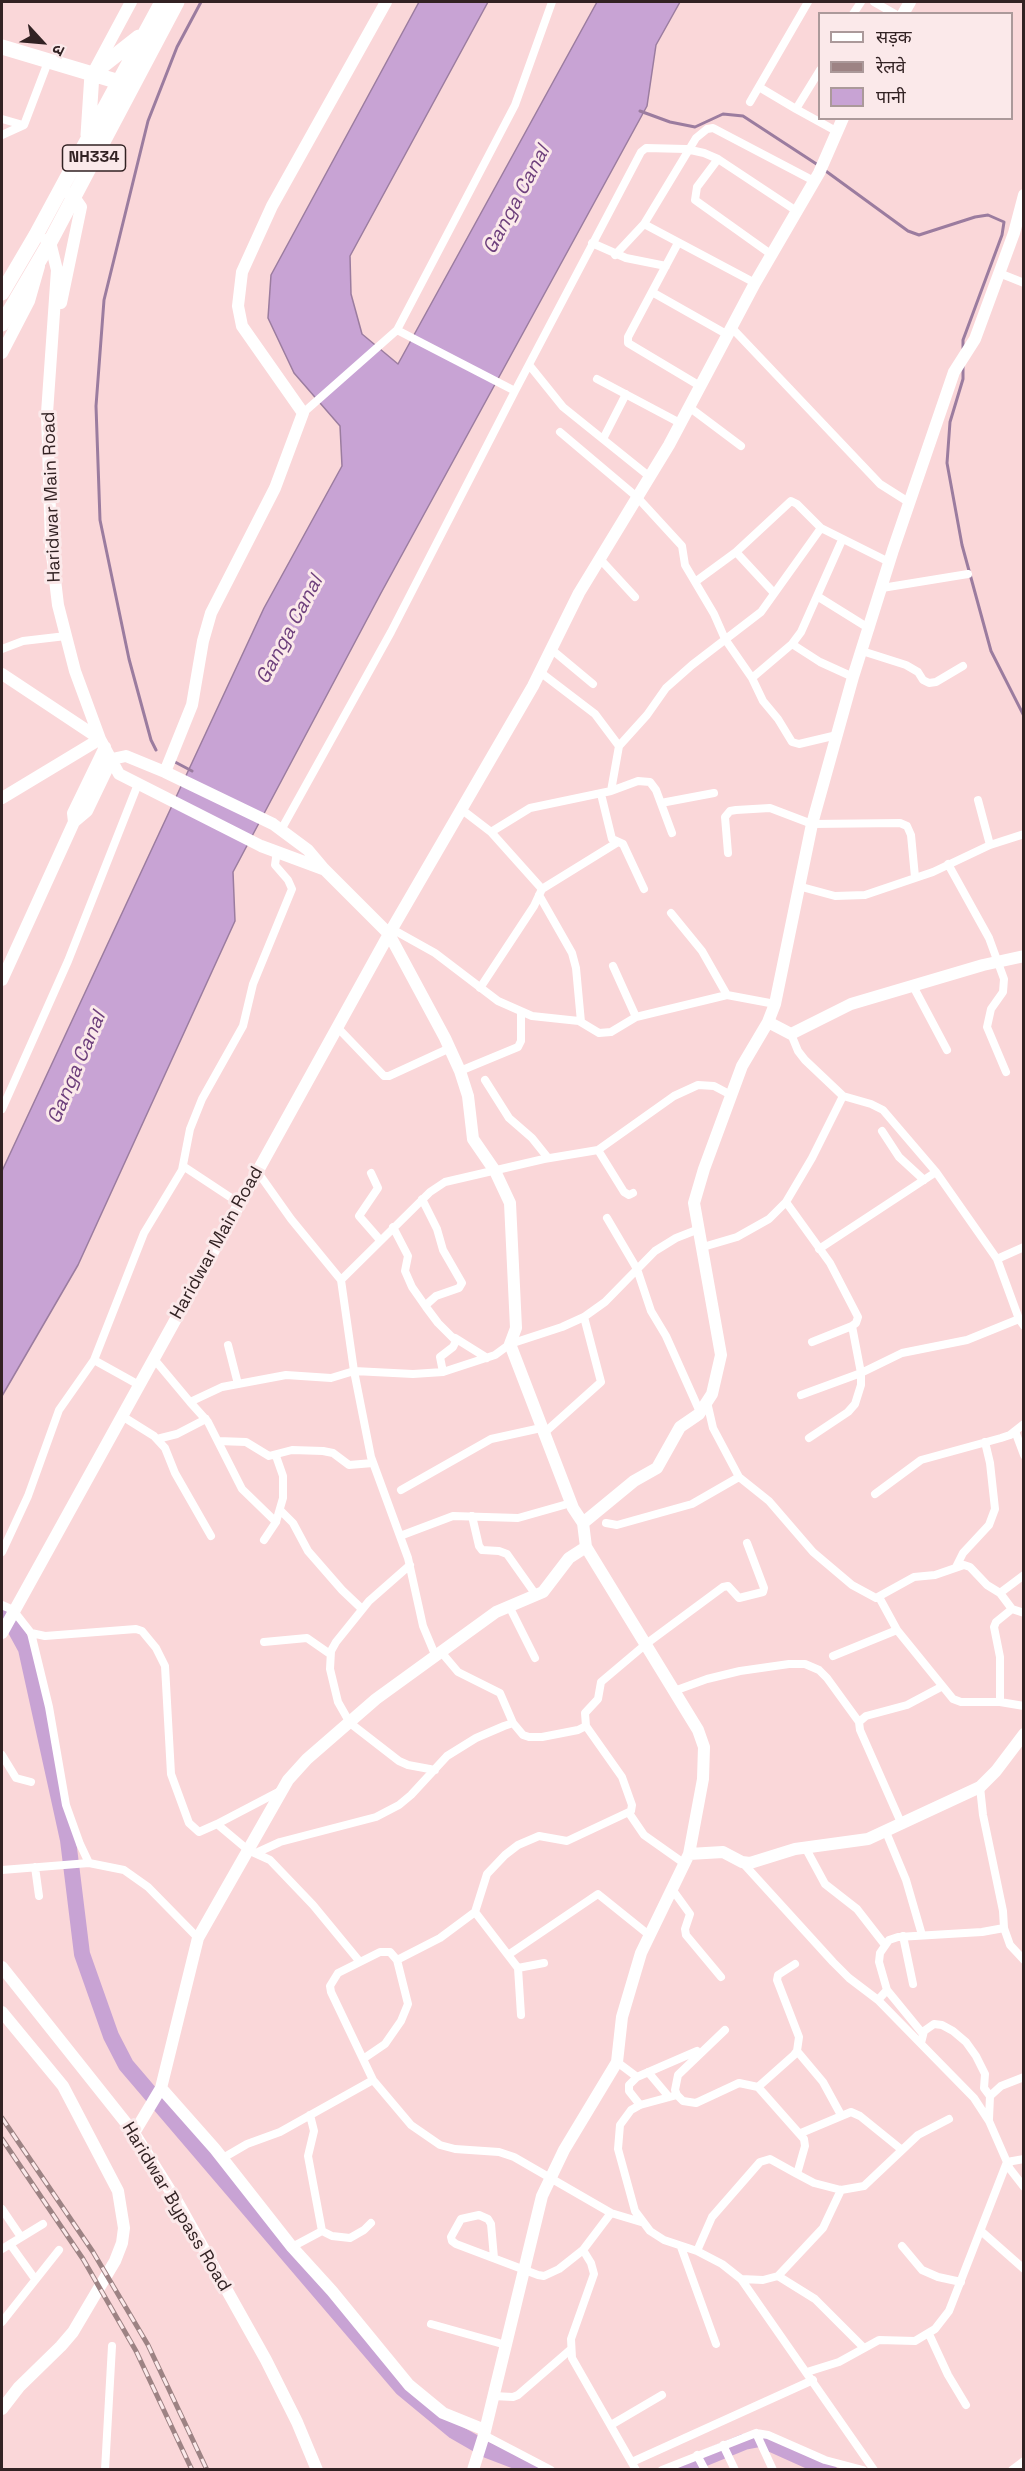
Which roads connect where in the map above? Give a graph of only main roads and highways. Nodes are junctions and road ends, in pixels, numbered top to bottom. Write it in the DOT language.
graph roads {
  1 [pos="162,2"];
  2 [pos="177,2"];
  3 [pos="146,32"];
  4 [pos="2,47"];
  5 [pos="92,74"];
  6 [pos="125,83"];
  7 [pos="87,141"];
  8 [pos="67,193"];
  9 [pos="43,239"];
  10 [pos="7,271"];
  11 [pos="2,293"];
  12 [pos="5,319"];
  1 -- 3 [label="highway, NH334"];
  2 -- 6 [label="highway, NH334"];
  3 -- 5 [label="highway"];
  3 -- 6 [label="highway, NH334"];
  4 -- 5 [label="highway"];
  5 -- 6 [label="highway"];
  5 -- 7 [label="highway"];
  6 -- 7 [label="highway, NH334"];
  6 -- 8 [label="highway, NH334"];
  7 -- 8 [label="highway, NH334"];
  8 -- 9 [label="highway, NH334"];
  9 -- 10 [label="highway, NH334"];
  9 -- 12 [label="highway, NH334"];
  10 -- 11 [label="highway, NH334"];
}
